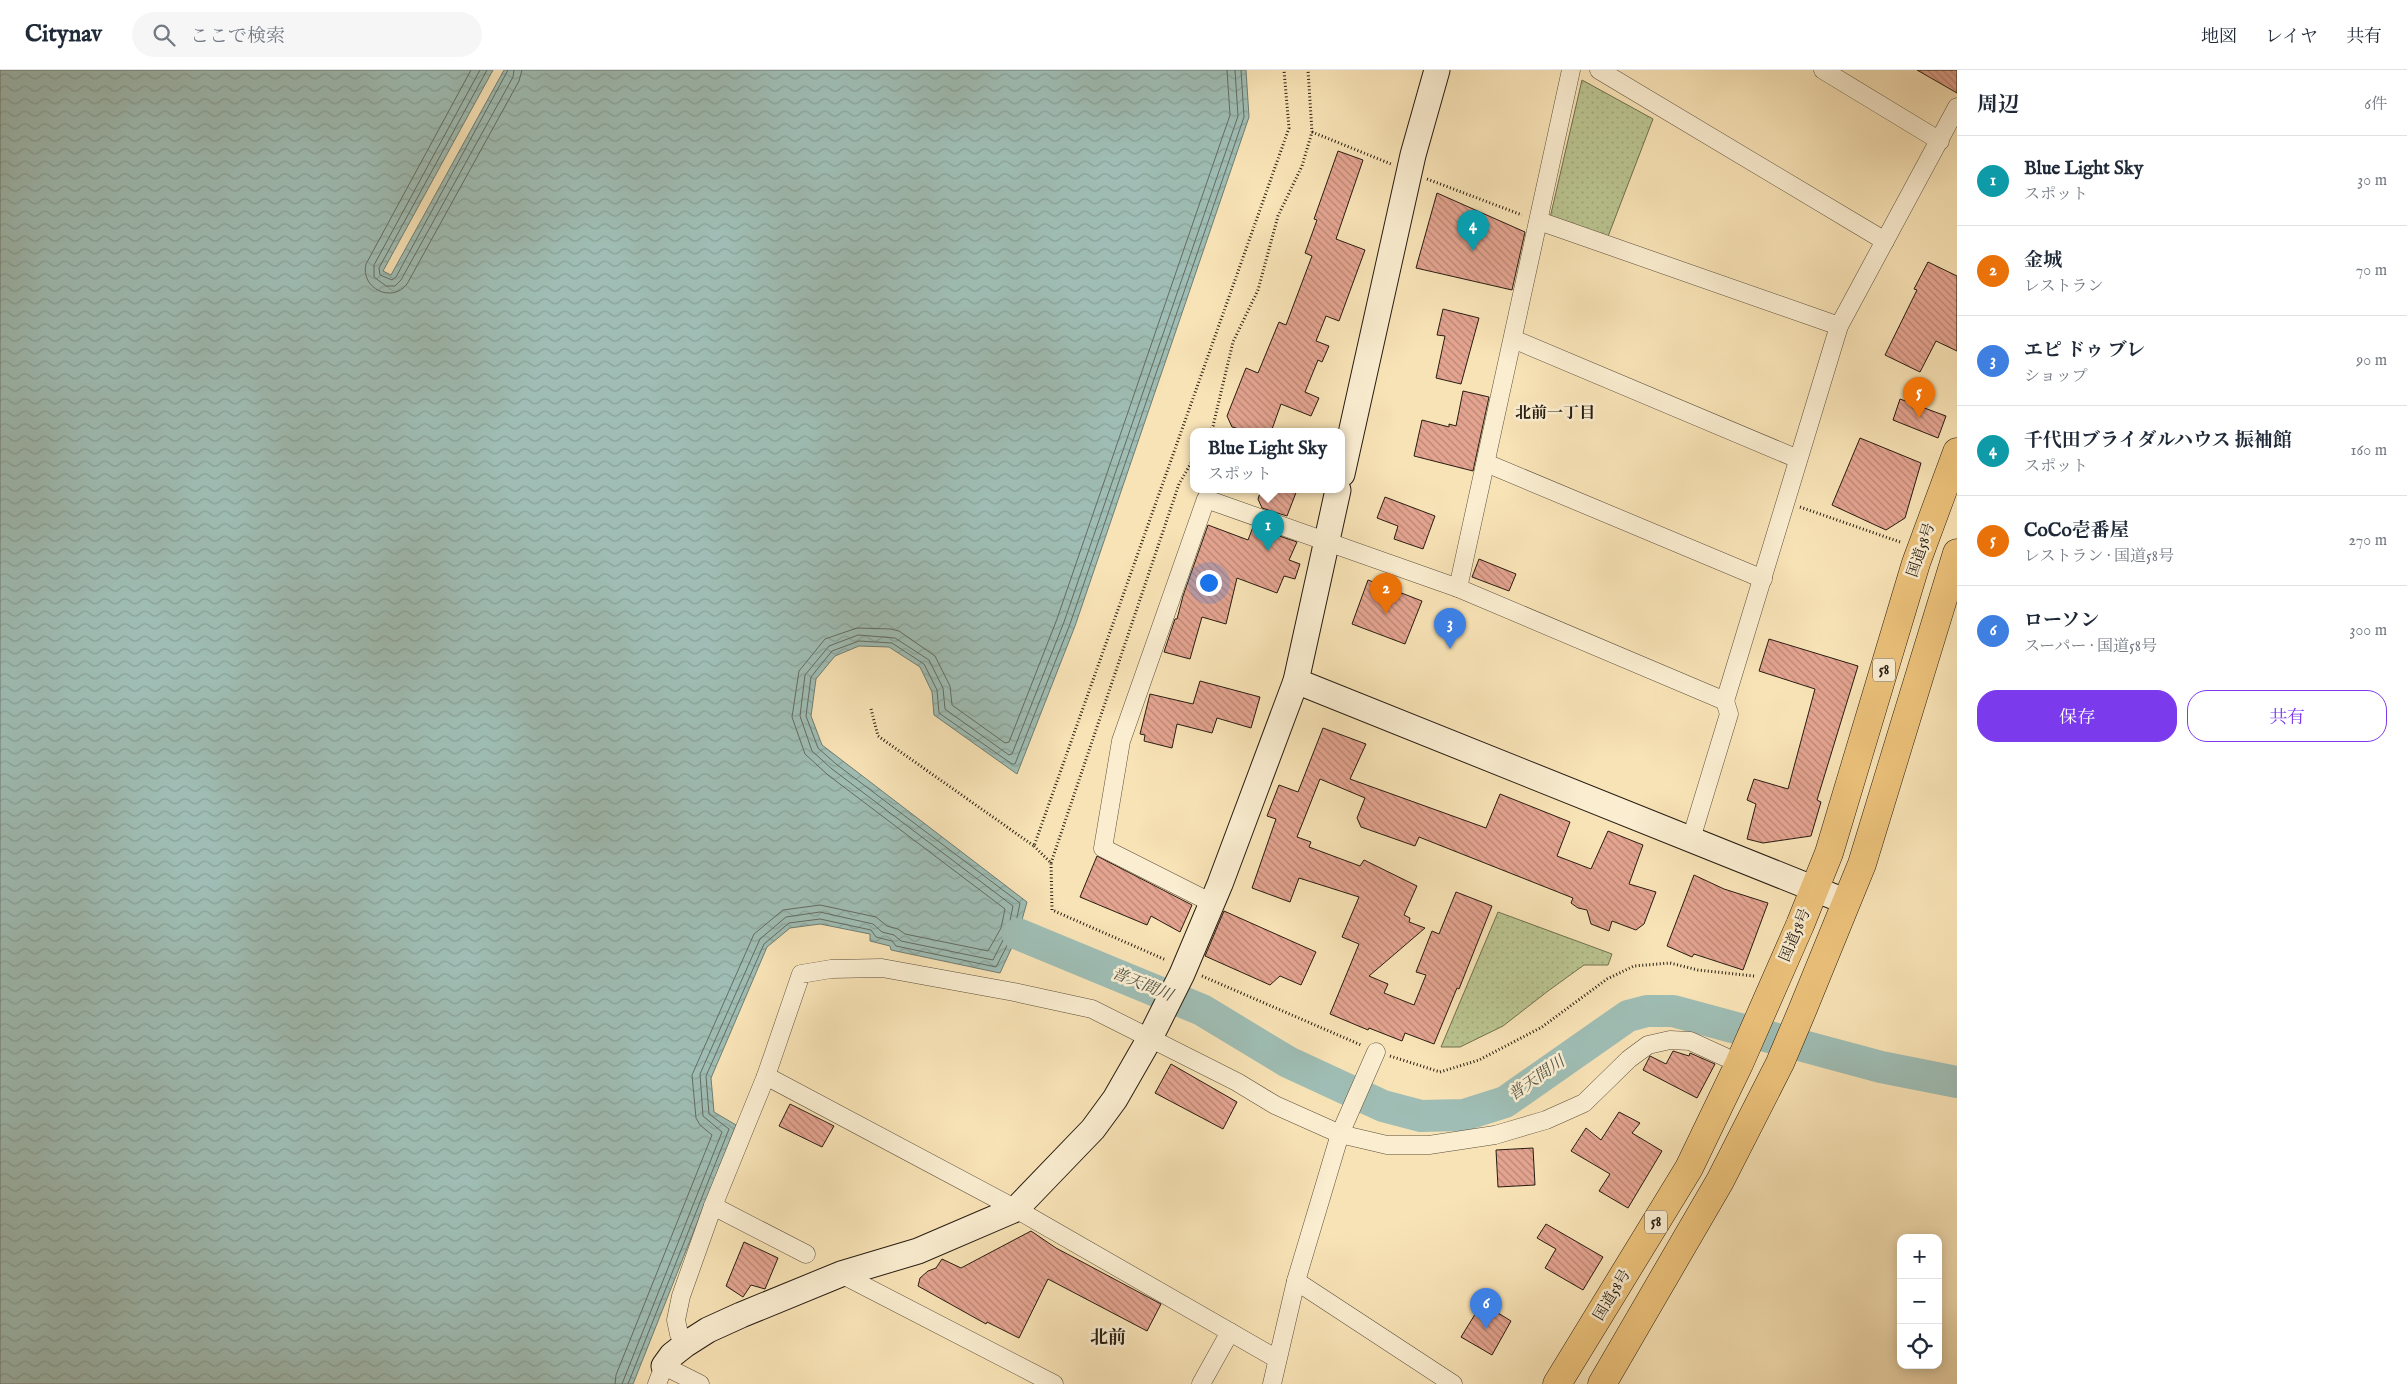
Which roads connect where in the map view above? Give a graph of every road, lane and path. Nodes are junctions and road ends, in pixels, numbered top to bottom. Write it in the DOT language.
graph roads {
  1 [pos="1284,70"];
  2 [pos="1308,70"];
  3 [pos="1437,70"];
  4 [pos="1571,70"];
  5 [pos="1599,70"];
  6 [pos="1824,70"];
  7 [pos="1957,107"];
  8 [pos="1940,142"];
  9 [pos="1539,221"];
  10 [pos="1885,241"];
  11 [pos="1839,326"];
  12 [pos="1513,339"];
  13 [pos="1212,428"];
  14 [pos="1957,452"];
  15 [pos="1798,459"];
  16 [pos="1345,461"];
  17 [pos="1486,463"];
  18 [pos="1190,465"];
  19 [pos="1337,493"];
  20 [pos="1786,501"];
  21 [pos="1326,542"];
  22 [pos="1903,544"];
  23 [pos="1957,553"];
  24 [pos="1763,579"];
  25 [pos="1458,588"];
  26 [pos="1296,681"];
  27 [pos="1725,701"];
  28 [pos="871,709"];
  29 [pos="1691,839"];
  30 [pos="1034,846"];
  31 [pos="1051,862"];
  32 [pos="1815,889"];
  33 [pos="1847,902"];
  34 [pos="1212,903"];
  35 [pos="1183,971"];
  36 [pos="1764,989"];
  37 [pos="1153,1033"];
  38 [pos="1376,1052"];
  39 [pos="1734,1055"];
  40 [pos="766,1076"];
  41 [pos="1343,1127"];
  42 [pos="713,1206"];
  43 [pos="1016,1209"];
  44 [pos="806,1254"];
  45 [pos="841,1274"];
  46 [pos="1296,1281"];
  47 [pos="1230,1332"];
  48 [pos="686,1344"];
  49 [pos="1277,1359"];
  50 [pos="661,1375"];
  51 [pos="700,1384"];
  52 [pos="1054,1384"];
  53 [pos="1200,1384"];
  54 [pos="1272,1384"];
  55 [pos="1453,1384"];
  56 [pos="1557,1384"];
  57 [pos="1602,1384"];
  1 -- 30 [label="path"];
  2 -- 13 [label="path"];
  3 -- 16 [label="street"];
  4 -- 9 [label="street"];
  5 -- 10 [label="street"];
  6 -- 8 [label="street"];
  7 -- 8 [label="street"];
  8 -- 10 [label="street"];
  9 -- 11 [label="street"];
  9 -- 12 [label="street"];
  10 -- 11 [label="street"];
  11 -- 15 [label="street"];
  12 -- 15 [label="street"];
  12 -- 17 [label="street"];
  14 -- 32 [label="highway, 国道58号 / 58"];
  15 -- 20 [label="street"];
  17 -- 24 [label="street"];
  17 -- 25 [label="street"];
  18 -- 31 [label="path"];
  19 -- 21 [label="street"];
  20 -- 22 [label="path"];
  20 -- 24 [label="street"];
  21 -- 25 [label="street"];
  21 -- 26 [label="street"];
  21 -- 34 [label="street"];
  23 -- 33 [label="highway, 58"];
  24 -- 27 [label="street"];
  25 -- 27 [label="street"];
  26 -- 29 [label="street"];
  26 -- 34 [label="street"];
  27 -- 29 [label="street"];
  28 -- 30 [label="path"];
  29 -- 32 [label="street"];
  30 -- 31 [label="path"];
  31 -- 35 [label="path"];
  32 -- 33 [label="street"];
  32 -- 36 [label="highway, 国道58号 / 58"];
  33 -- 57 [label="highway, 58"];
  34 -- 35 [label="street"];
  35 -- 37 [label="street"];
  35 -- 38 [label="path"];
  36 -- 38 [label="path"];
  36 -- 39 [label="highway, 国道58号 / 58"];
  37 -- 40 [label="street"];
  37 -- 41 [label="street"];
  37 -- 43 [label="street"];
  38 -- 41 [label="street"];
  39 -- 41 [label="street"];
  39 -- 56 [label="highway, 国道58号 / 58"];
  40 -- 42 [label="street"];
  40 -- 43 [label="street"];
  41 -- 46 [label="street"];
  42 -- 44 [label="street"];
  42 -- 48 [label="street"];
  43 -- 45 [label="street"];
  43 -- 47 [label="street"];
  45 -- 48 [label="street"];
  45 -- 52 [label="street"];
  46 -- 49 [label="street"];
  46 -- 55 [label="street"];
  47 -- 49 [label="street"];
  47 -- 53 [label="street"];
  48 -- 50 [label="street"];
  49 -- 54 [label="street"];
  50 -- 51 [label="street"];
}
